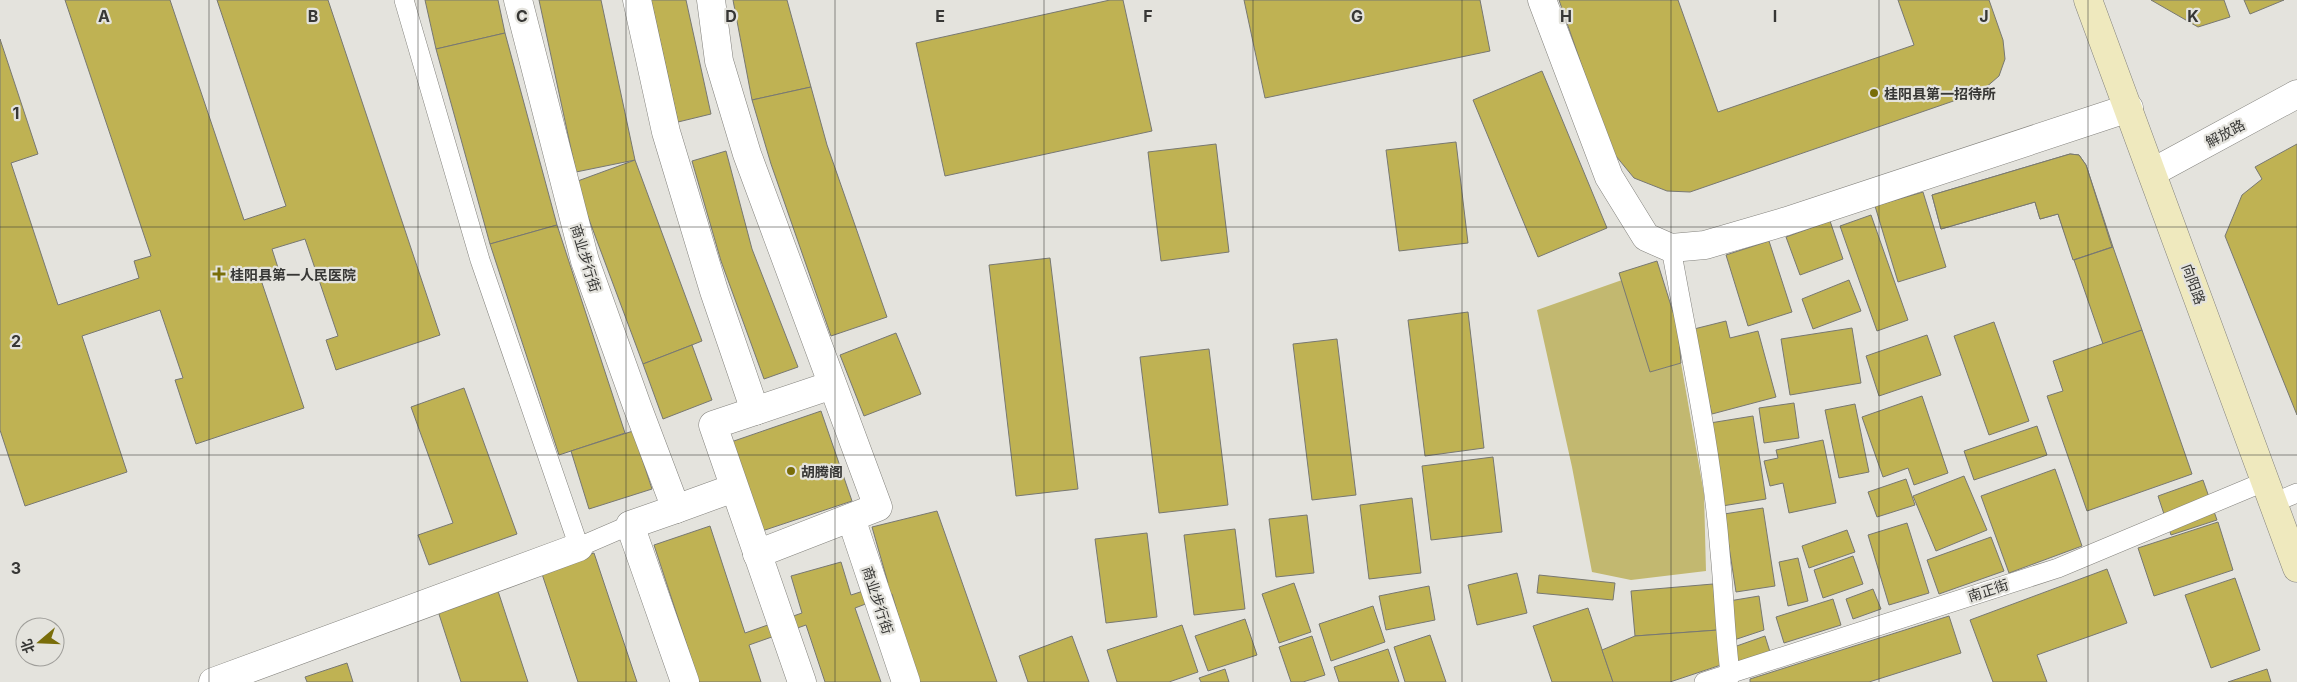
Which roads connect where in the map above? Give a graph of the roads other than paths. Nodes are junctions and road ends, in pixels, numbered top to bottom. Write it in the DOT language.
graph roads {
  1 [pos="404,0"];
  2 [pos="518,0"];
  3 [pos="638,0"];
  4 [pos="711,0"];
  5 [pos="1542,0"];
  6 [pos="2088,0"];
  7 [pos="2297,94"];
  8 [pos="2129,108"];
  9 [pos="2153,172"];
  10 [pos="1671,248"];
  11 [pos="832,384"];
  12 [pos="755,411"];
  13 [pos="734,488"];
  14 [pos="2279,492"];
  15 [pos="676,509"];
  16 [pos="851,518"];
  17 [pos="630,525"];
  18 [pos="579,546"];
  19 [pos="757,554"];
  20 [pos="2297,568"];
  21 [pos="1729,678"];
  22 [pos="213,682"];
  23 [pos="685,682"];
  24 [pos="802,682"];
  25 [pos="906,682"];
  26 [pos="1704,682"];
  1 -- 18 [label="lane"];
  2 -- 15 [label="street, 商业步行街"];
  3 -- 12 [label="street"];
  4 -- 11 [label="street"];
  5 -- 10 [label="street"];
  6 -- 8 [label="main road, 向阳路"];
  7 -- 9 [label="street, 解放路"];
  8 -- 9 [label="main road, 向阳路"];
  8 -- 10 [label="street"];
  9 -- 14 [label="main road, 向阳路"];
  10 -- 21 [label="lane"];
  11 -- 12 [label="street"];
  11 -- 16 [label="street"];
  12 -- 13 [label="street"];
  13 -- 15 [label="street"];
  13 -- 19 [label="street"];
  14 -- 20 [label="main road, 向阳路"];
  14 -- 21 [label="lane, 南正街"];
  15 -- 17 [label="street"];
  16 -- 19 [label="street"];
  16 -- 25 [label="street, 商业步行街"];
  17 -- 18 [label="lane"];
  17 -- 23 [label="street"];
  18 -- 22 [label="street"];
  19 -- 24 [label="street"];
  21 -- 26 [label="lane, 南正街"];
}
